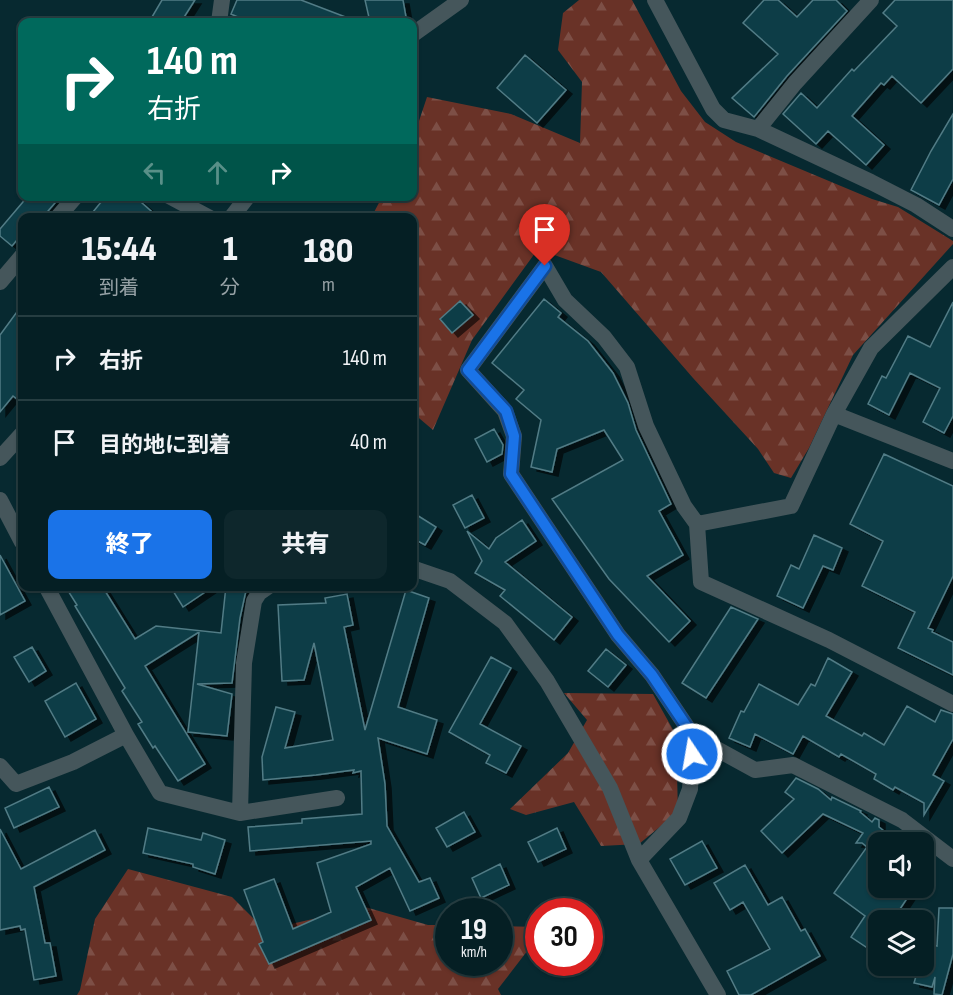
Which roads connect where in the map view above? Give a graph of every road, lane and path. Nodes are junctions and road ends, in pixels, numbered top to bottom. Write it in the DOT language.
graph roads {
  1 [pos="222,0"];
  2 [pos="461,0"];
  3 [pos="655,0"];
  4 [pos="872,0"];
  5 [pos="220,18"];
  6 [pos="417,31"];
  7 [pos="758,129"];
  8 [pos="72,201"];
  9 [pos="178,201"];
  10 [pos="244,201"];
  11 [pos="61,213"];
  12 [pos="201,213"];
  13 [pos="235,213"];
  14 [pos="953,229"];
  15 [pos="18,261"];
  16 [pos="953,267"];
  17 [pos="0,282"];
  18 [pos="834,414"];
  19 [pos="18,438"];
  20 [pos="0,458"];
  21 [pos="953,461"];
  22 [pos="0,500"];
  23 [pos="697,524"];
  24 [pos="18,534"];
  25 [pos="417,570"];
  26 [pos="49,591"];
  27 [pos="262,591"];
  28 [pos="953,704"];
  29 [pos="126,735"];
  30 [pos="693,736"];
  31 [pos="0,766"];
  32 [pos="337,798"];
  33 [pos="240,813"];
  34 [pos="953,859"];
  35 [pos="639,860"];
  36 [pos="718,995"];
  1 -- 5 [label="street"];
  2 -- 6 [label="street"];
  3 -- 7 [label="street"];
  4 -- 7 [label="street"];
  7 -- 14 [label="street"];
  8 -- 11 [label="street"];
  9 -- 12 [label="street"];
  10 -- 13 [label="street"];
  15 -- 17 [label="street"];
  16 -- 18 [label="street"];
  18 -- 21 [label="street"];
  18 -- 23 [label="street"];
  19 -- 20 [label="street"];
  22 -- 24 [label="street"];
  23 -- 28 [label="street"];
  23 -- 30 [label="street"];
  25 -- 35 [label="street"];
  26 -- 29 [label="street"];
  27 -- 33 [label="street"];
  29 -- 31 [label="street"];
  29 -- 33 [label="street"];
  30 -- 34 [label="street"];
  30 -- 35 [label="street"];
  32 -- 33 [label="street"];
  35 -- 36 [label="street"];
}
